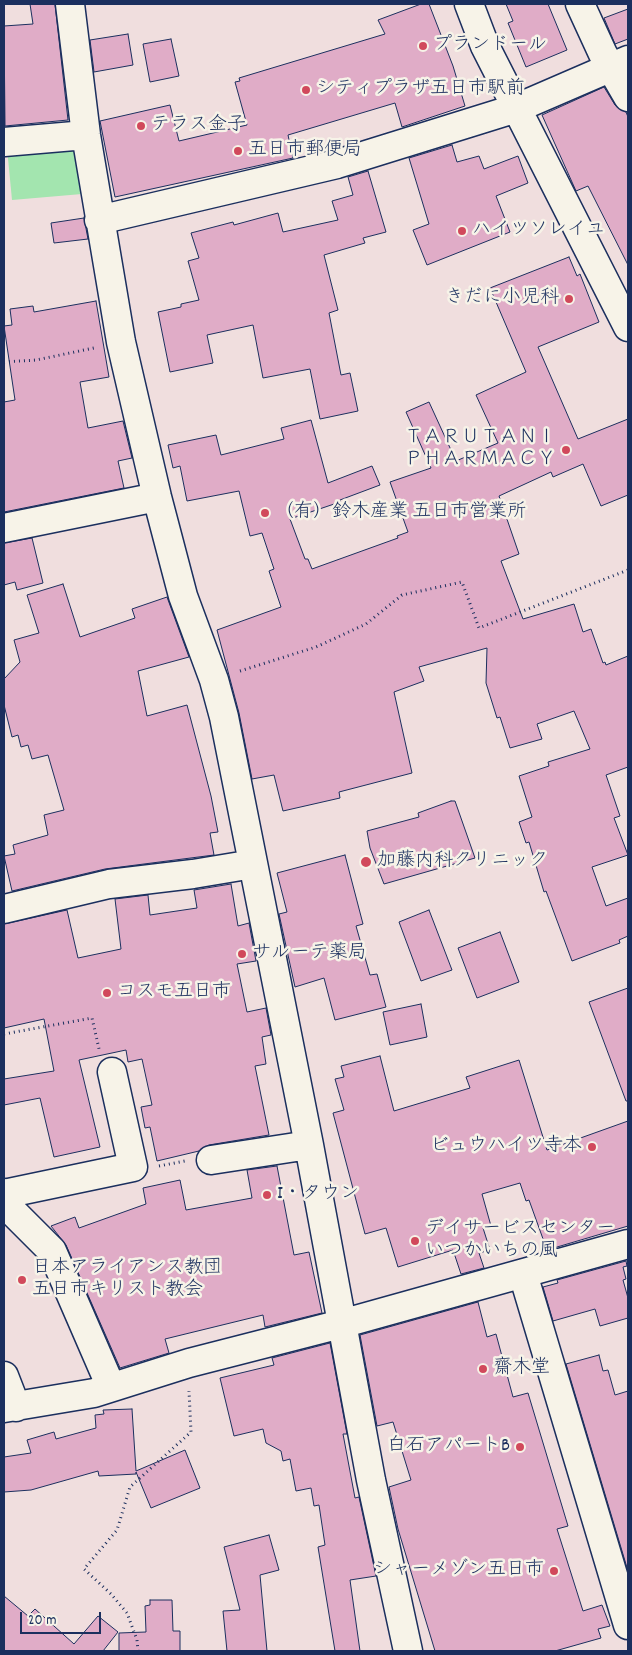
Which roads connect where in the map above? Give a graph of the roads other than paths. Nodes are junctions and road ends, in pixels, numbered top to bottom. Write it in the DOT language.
graph roads {
  1 [pos="70,4"];
  2 [pos="469,4"];
  3 [pos="580,4"];
  4 [pos="620,63"];
  5 [pos="628,97"];
  6 [pos="517,108"];
  7 [pos="86,135"];
  8 [pos="4,142"];
  9 [pos="100,220"];
  10 [pos="628,327"];
  11 [pos="157,497"];
  12 [pos="4,528"];
  13 [pos="253,864"];
  14 [pos="4,909"];
  15 [pos="112,1072"];
  16 [pos="309,1144"];
  17 [pos="211,1160"];
  18 [pos="4,1193"];
  19 [pos="628,1244"];
  20 [pos="523,1274"];
  21 [pos="341,1324"];
  22 [pos="4,1376"];
  23 [pos="111,1387"];
  24 [pos="10,1408"];
  25 [pos="622,1585"];
  26 [pos="628,1625"];
  27 [pos="408,1651"];
  1 -- 7 [label="street"];
  2 -- 6 [label="street"];
  3 -- 4 [label="street"];
  4 -- 5 [label="street"];
  4 -- 6 [label="street"];
  6 -- 9 [label="street"];
  6 -- 10 [label="street"];
  7 -- 8 [label="street"];
  7 -- 9 [label="street"];
  9 -- 11 [label="street"];
  11 -- 12 [label="street"];
  11 -- 13 [label="street"];
  13 -- 14 [label="street"];
  13 -- 16 [label="street"];
  15 -- 18 [label="street"];
  16 -- 17 [label="street"];
  16 -- 21 [label="street"];
  18 -- 23 [label="street"];
  19 -- 20 [label="street"];
  20 -- 21 [label="street"];
  20 -- 25 [label="street"];
  21 -- 23 [label="street"];
  21 -- 27 [label="street"];
  22 -- 24 [label="street"];
  23 -- 24 [label="street"];
  25 -- 26 [label="street"];
}
